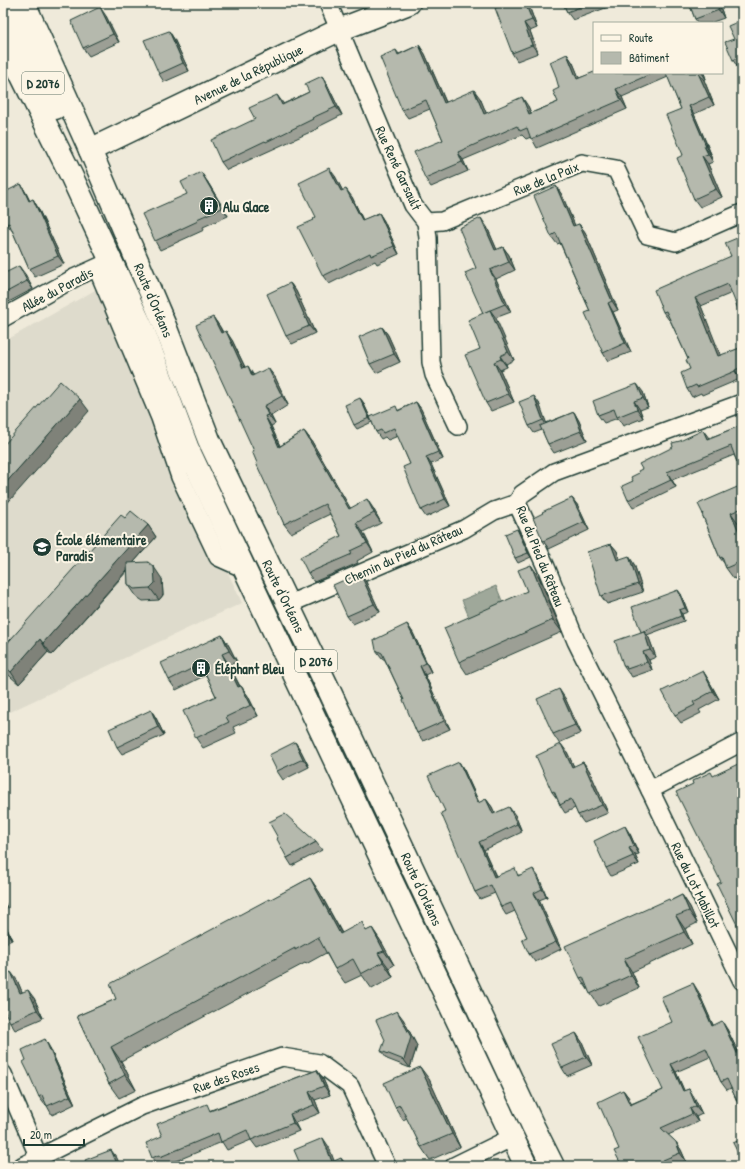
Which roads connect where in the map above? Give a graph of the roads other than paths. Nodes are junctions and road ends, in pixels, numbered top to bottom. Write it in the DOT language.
graph roads {
  1 [pos="24,3"];
  2 [pos="328,3"];
  3 [pos="409,3"];
  4 [pos="3,8"];
  5 [pos="339,30"];
  6 [pos="3,38"];
  7 [pos="90,150"];
  8 [pos="71,176"];
  9 [pos="742,213"];
  10 [pos="426,222"];
  11 [pos="104,265"];
  12 [pos="3,318"];
  13 [pos="742,404"];
  14 [pos="458,426"];
  15 [pos="517,503"];
  16 [pos="288,604"];
  17 [pos="742,742"];
  18 [pos="650,790"];
  19 [pos="742,981"];
  20 [pos="3,1074"];
  21 [pos="512,1137"];
  22 [pos="45,1159"];
  23 [pos="22,1166"];
  24 [pos="388,1166"];
  25 [pos="454,1166"];
  26 [pos="526,1166"];
  27 [pos="553,1166"];
  1 -- 7 [label="main road, Route d'Orléans / D 2076"];
  2 -- 5 [label="street, Rue René Garsault"];
  3 -- 5 [label="main road, Avenue de la République"];
  4 -- 7 [label="main road, D 2076"];
  5 -- 7 [label="main road, Avenue de la République"];
  5 -- 10 [label="street, Rue René Garsault"];
  6 -- 8 [label="main road, Route d'Orléans / D 2076"];
  7 -- 8 [label="main road"];
  7 -- 16 [label="main road, Route d'Orléans / D 2076"];
  8 -- 11 [label="main road, Route d'Orléans / D 2076"];
  9 -- 10 [label="street, Rue de la Paix"];
  10 -- 14 [label="street, Rue René Garsault"];
  11 -- 12 [label="street, Allée du Paradis"];
  11 -- 21 [label="main road, Route d'Orléans / D 2076"];
  13 -- 15 [label="street, Rue du Pied du Râteau"];
  15 -- 16 [label="street, Chemin du Pied du Râteau"];
  15 -- 18 [label="street, Rue du Pied du Râteau"];
  16 -- 27 [label="main road, Route d'Orléans / D 2076"];
  17 -- 18 [label="street"];
  18 -- 19 [label="street, Rue du Lot Mabillot"];
  20 -- 22 [label="street"];
  21 -- 25 [label="street"];
  21 -- 26 [label="main road, Route d'Orléans / D 2076"];
  22 -- 23 [label="street, Rue des Roses"];
  22 -- 24 [label="street, Rue des Roses"];
}
